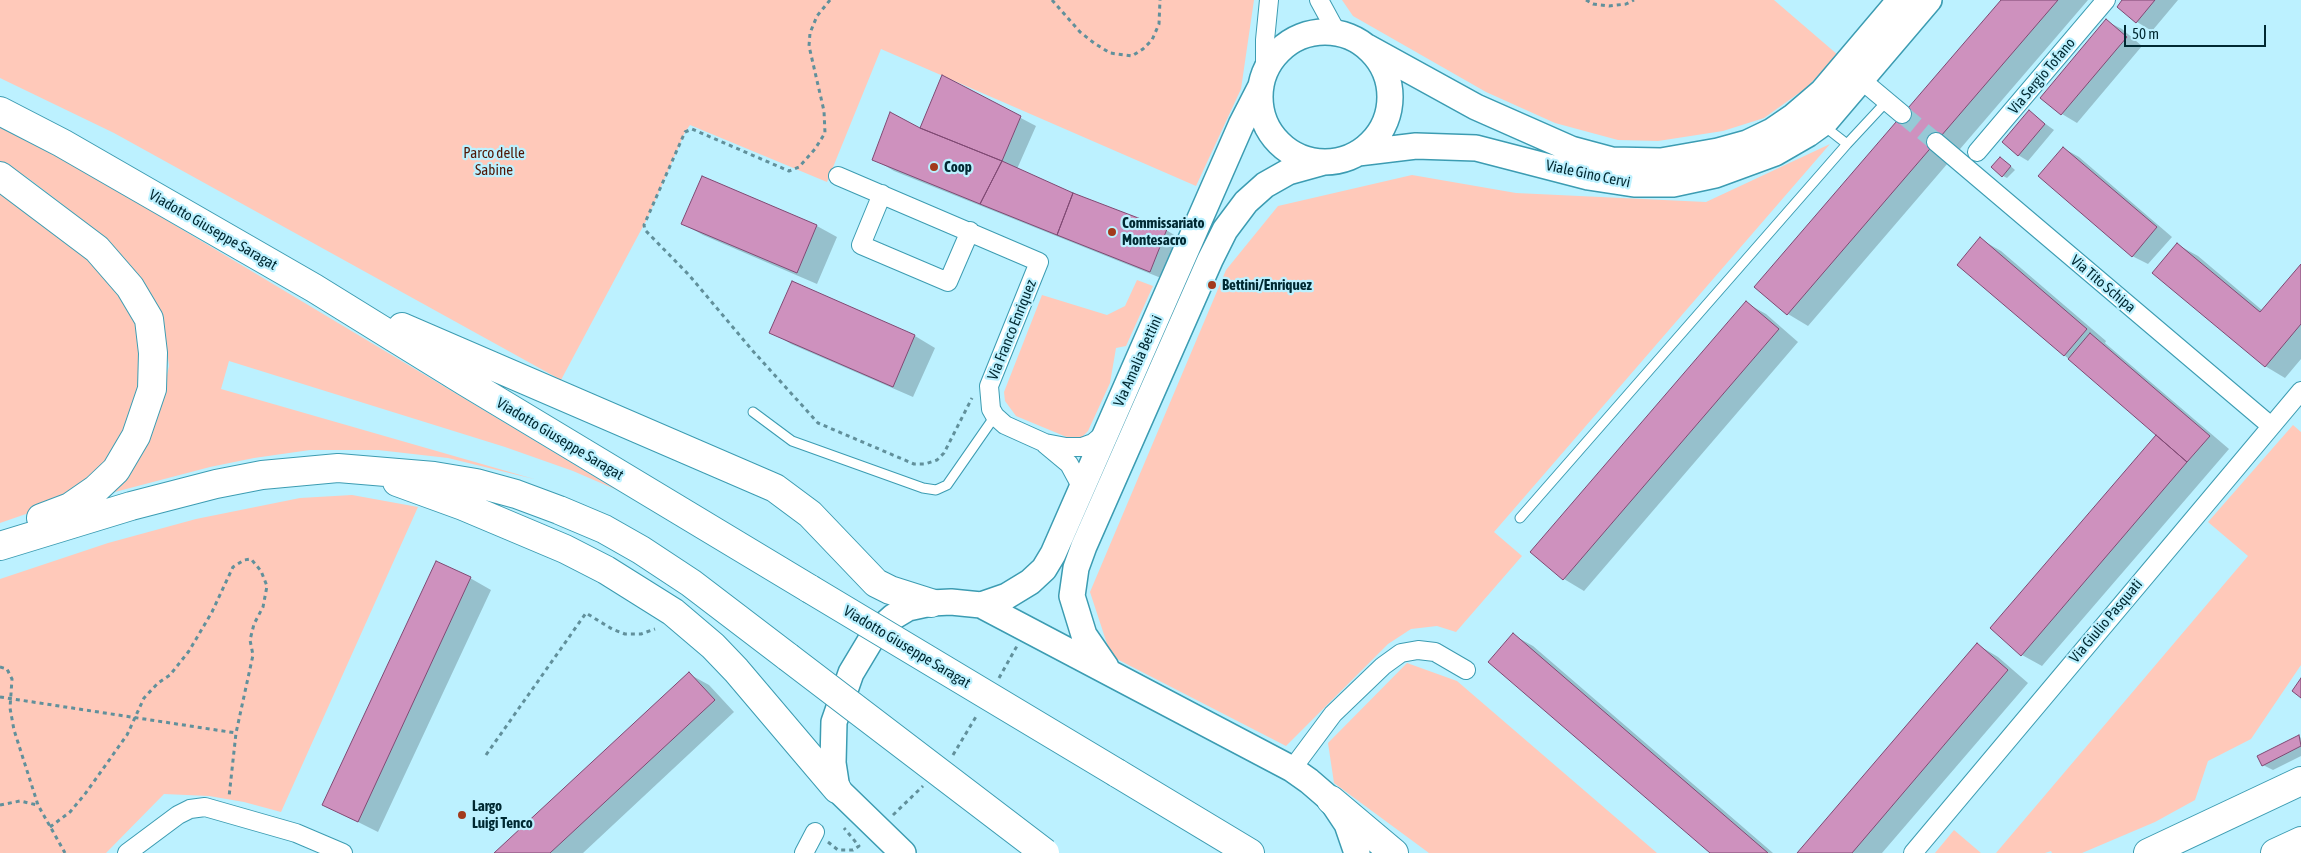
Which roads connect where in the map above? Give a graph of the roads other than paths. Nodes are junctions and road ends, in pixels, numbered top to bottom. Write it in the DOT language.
graph roads {
  1 [pos="1269,0"];
  2 [pos="1319,0"];
  3 [pos="1900,0"];
  4 [pos="1929,0"];
  5 [pos="2106,0"];
  6 [pos="1337,33"];
  7 [pos="1367,47"];
  8 [pos="1853,73"];
  9 [pos="1263,80"];
  10 [pos="1887,101"];
  11 [pos="0,111"];
  12 [pos="1902,114"];
  13 [pos="1822,124"];
  14 [pos="1936,142"];
  15 [pos="1847,144"];
  16 [pos="1977,152"];
  17 [pos="1358,153"];
  18 [pos="1324,162"];
  19 [pos="0,176"];
  20 [pos="838,176"];
  21 [pos="882,194"];
  22 [pos="970,231"];
  23 [pos="314,288"];
  24 [pos="2301,391"];
  25 [pos="754,412"];
  26 [pos="995,416"];
  27 [pos="2271,426"];
  28 [pos="1107,431"];
  29 [pos="1045,443"];
  30 [pos="363,470"];
  31 [pos="1082,488"];
  32 [pos="1520,518"];
  33 [pos="0,532"];
  34 [pos="0,546"];
  35 [pos="931,602"];
  36 [pos="981,605"];
  37 [pos="1466,670"];
  38 [pos="1110,671"];
  39 [pos="1292,769"];
  40 [pos="2301,781"];
  41 [pos="837,789"];
  42 [pos="1331,800"];
  43 [pos="816,832"];
  44 [pos="2301,841"];
  45 [pos="340,852"];
  46 [pos="127,853"];
  47 [pos="804,853"];
  48 [pos="903,853"];
  49 [pos="1045,853"];
  50 [pos="1250,853"];
  51 [pos="1357,853"];
  52 [pos="1394,853"];
  53 [pos="1913,853"];
  54 [pos="2148,853"];
  55 [pos="2276,853"];
  1 -- 9 [label="street, Via Amalia Bettini"];
  2 -- 6 [label="street"];
  3 -- 8 [label="street, Viale Gino Cervi"];
  4 -- 8 [label="street, Viale Gino Cervi"];
  5 -- 16 [label="street, Via Sergio Tofano"];
  6 -- 7 [label="street"];
  6 -- 9 [label="street"];
  7 -- 8 [label="street, Viale Gino Cervi"];
  7 -- 17 [label="street"];
  8 -- 10 [label="street"];
  8 -- 13 [label="street, Viale Gino Cervi"];
  9 -- 18 [label="street"];
  9 -- 28 [label="street, Via Amalia Bettini"];
  10 -- 12 [label="street"];
  10 -- 15 [label="lane"];
  11 -- 23 [label="main road, Viadotto Giuseppe Saragat"];
  13 -- 15 [label="lane"];
  13 -- 17 [label="street, Viale Gino Cervi"];
  14 -- 27 [label="street, Via Tito Schipa"];
  15 -- 32 [label="lane"];
  17 -- 18 [label="street"];
  18 -- 38 [label="street"];
  19 -- 33 [label="main road"];
  20 -- 21 [label="street, Via Franco Enriquez"];
  21 -- 22 [label="street, Via Franco Enriquez"];
  21 -- 22 [label="street"];
  22 -- 26 [label="street, Via Franco Enriquez"];
  23 -- 35 [label="main road"];
  23 -- 50 [label="main road, Viadotto Giuseppe Saragat, bridge"];
  24 -- 27 [label="street, Via Giulio Pasquati"];
  25 -- 26 [label="lane"];
  26 -- 29 [label="street"];
  27 -- 53 [label="street, Via Giulio Pasquati"];
  28 -- 29 [label="street"];
  28 -- 31 [label="street, Via Amalia Bettini"];
  29 -- 31 [label="street"];
  30 -- 34 [label="main road"];
  30 -- 41 [label="main road"];
  30 -- 49 [label="main road, bridge"];
  31 -- 36 [label="street, Via Amalia Bettini"];
  35 -- 36 [label="street"];
  35 -- 41 [label="street"];
  36 -- 38 [label="street"];
  37 -- 39 [label="street"];
  38 -- 39 [label="street"];
  39 -- 42 [label="street"];
  40 -- 54 [label="main road"];
  41 -- 48 [label="street"];
  42 -- 51 [label="street"];
  42 -- 52 [label="main road"];
  43 -- 47 [label="street"];
  44 -- 55 [label="main road"];
  45 -- 46 [label="street"];
}
